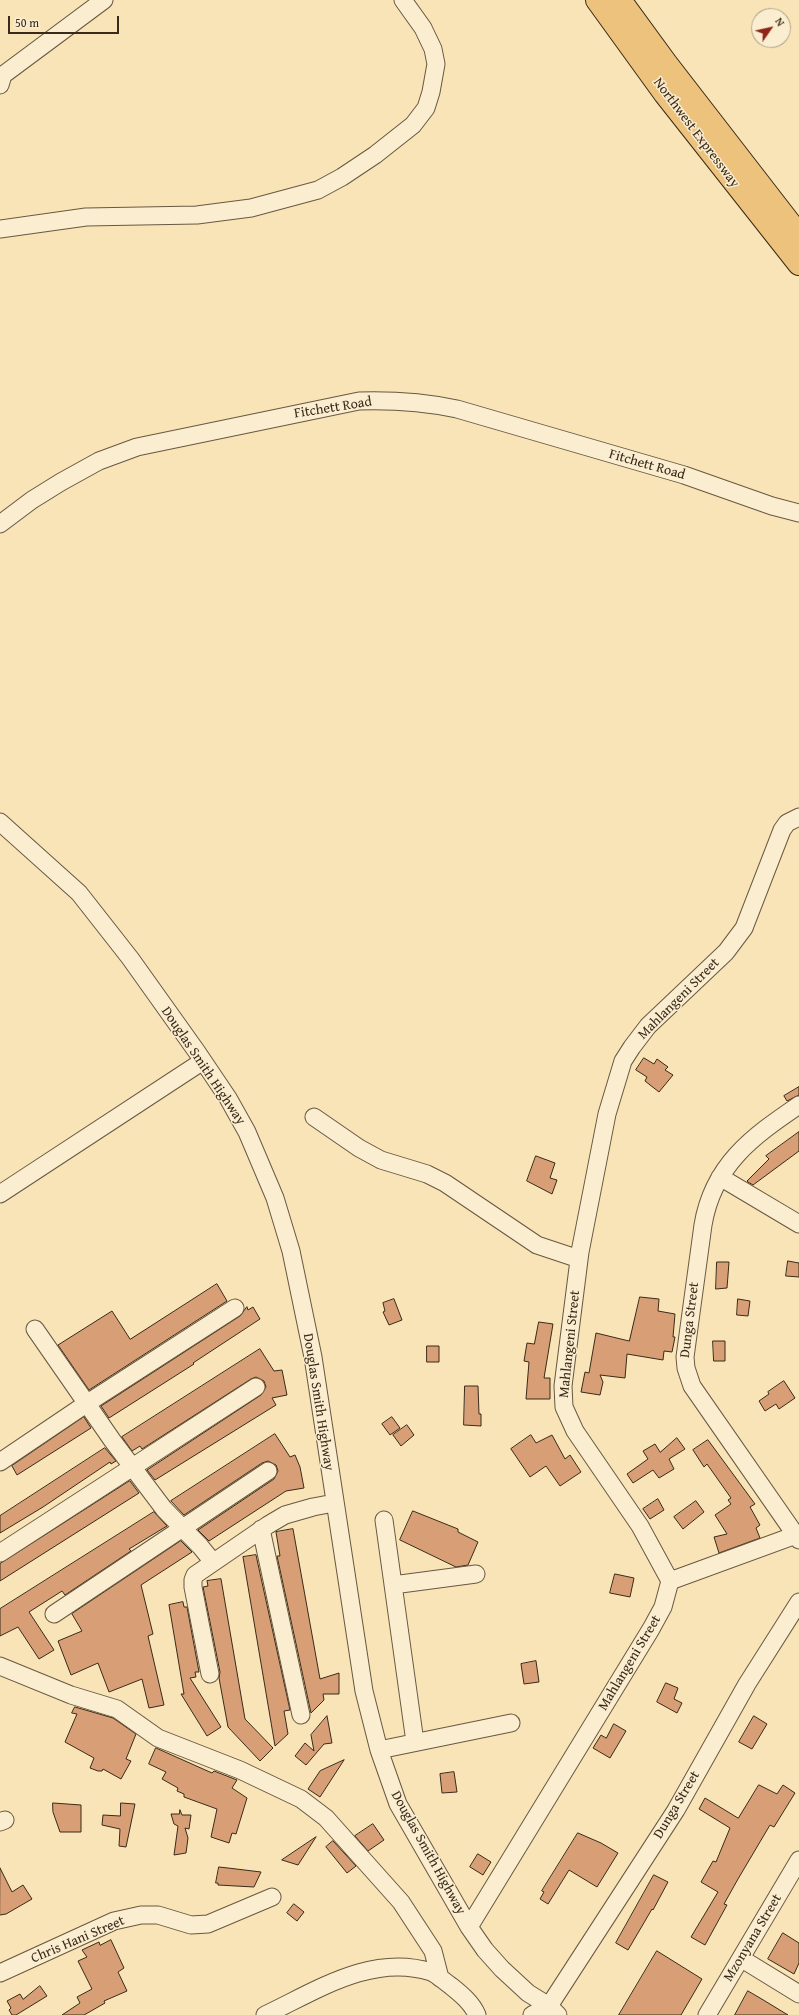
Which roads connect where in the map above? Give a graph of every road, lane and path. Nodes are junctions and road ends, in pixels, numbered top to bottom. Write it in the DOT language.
graph roads {
  1 [pos="104,0"];
  2 [pos="403,0"];
  3 [pos="597,0"];
  4 [pos="620,0"];
  5 [pos="1,78"];
  6 [pos="0,230"];
  7 [pos="799,235"];
  8 [pos="799,264"];
  9 [pos="797,512"];
  10 [pos="0,524"];
  11 [pos="799,817"];
  12 [pos="0,822"];
  13 [pos="200,1057"];
  14 [pos="799,1106"];
  15 [pos="314,1116"];
  16 [pos="720,1177"];
  17 [pos="0,1194"];
  18 [pos="799,1224"];
  19 [pos="579,1259"];
  20 [pos="235,1308"];
  21 [pos="35,1329"];
  22 [pos="256,1387"];
  23 [pos="86,1404"];
  24 [pos="0,1462"];
  25 [pos="134,1467"];
  26 [pos="268,1471"];
  27 [pos="334,1503"];
  28 [pos="384,1520"];
  29 [pos="183,1529"];
  30 [pos="261,1529"];
  31 [pos="797,1538"];
  32 [pos="0,1553"];
  33 [pos="213,1562"];
  34 [pos="476,1574"];
  35 [pos="670,1581"];
  36 [pos="394,1586"];
  37 [pos="796,1613"];
  38 [pos="54,1614"];
  39 [pos="0,1666"];
  40 [pos="210,1674"];
  41 [pos="301,1715"];
  42 [pos="511,1723"];
  43 [pos="415,1742"];
  44 [pos="379,1750"];
  45 [pos="799,1860"];
  46 [pos="272,1897"];
  47 [pos="469,1927"];
  48 [pos="742,1959"];
  49 [pos="0,1973"];
  50 [pos="440,1978"];
  51 [pos="799,1994"];
  52 [pos="554,2011"];
  53 [pos="264,2015"];
  54 [pos="477,2015"];
  55 [pos="532,2015"];
  56 [pos="707,2015"];
  1 -- 5 [label="street"];
  2 -- 6 [label="street"];
  3 -- 8 [label="main road, Northwest Expressway"];
  4 -- 7 [label="main road, Northwest Expressway"];
  9 -- 10 [label="street, Fitchett Road"];
  11 -- 19 [label="street, Mahlangeni Street"];
  12 -- 13 [label="street, Douglas Smith Highway"];
  13 -- 17 [label="street"];
  13 -- 27 [label="street, Douglas Smith Highway"];
  14 -- 16 [label="street, Dunga Street"];
  15 -- 19 [label="street"];
  16 -- 18 [label="street"];
  16 -- 31 [label="street, Dunga Street"];
  19 -- 35 [label="street, Mahlangeni Street"];
  20 -- 23 [label="street"];
  21 -- 23 [label="street"];
  22 -- 25 [label="street"];
  23 -- 24 [label="street"];
  23 -- 25 [label="street"];
  25 -- 29 [label="street"];
  25 -- 32 [label="street"];
  26 -- 29 [label="street"];
  27 -- 30 [label="street"];
  27 -- 44 [label="street, Douglas Smith Highway"];
  28 -- 36 [label="street"];
  29 -- 33 [label="street"];
  29 -- 38 [label="street"];
  30 -- 33 [label="street"];
  30 -- 41 [label="street"];
  31 -- 35 [label="street"];
  33 -- 40 [label="street"];
  34 -- 36 [label="street"];
  35 -- 47 [label="street, Mahlangeni Street"];
  36 -- 43 [label="street"];
  37 -- 52 [label="street, Dunga Street"];
  39 -- 50 [label="street"];
  42 -- 43 [label="street"];
  43 -- 44 [label="street"];
  44 -- 47 [label="street, Douglas Smith Highway"];
  45 -- 48 [label="street, Mzonyana Street"];
  46 -- 49 [label="street, Chris Hani Street"];
  47 -- 52 [label="street, Douglas Smith Highway"];
  48 -- 51 [label="street"];
  48 -- 56 [label="street, Mzonyana Street"];
  50 -- 53 [label="street"];
  50 -- 54 [label="street"];
  52 -- 55 [label="street"];
}
